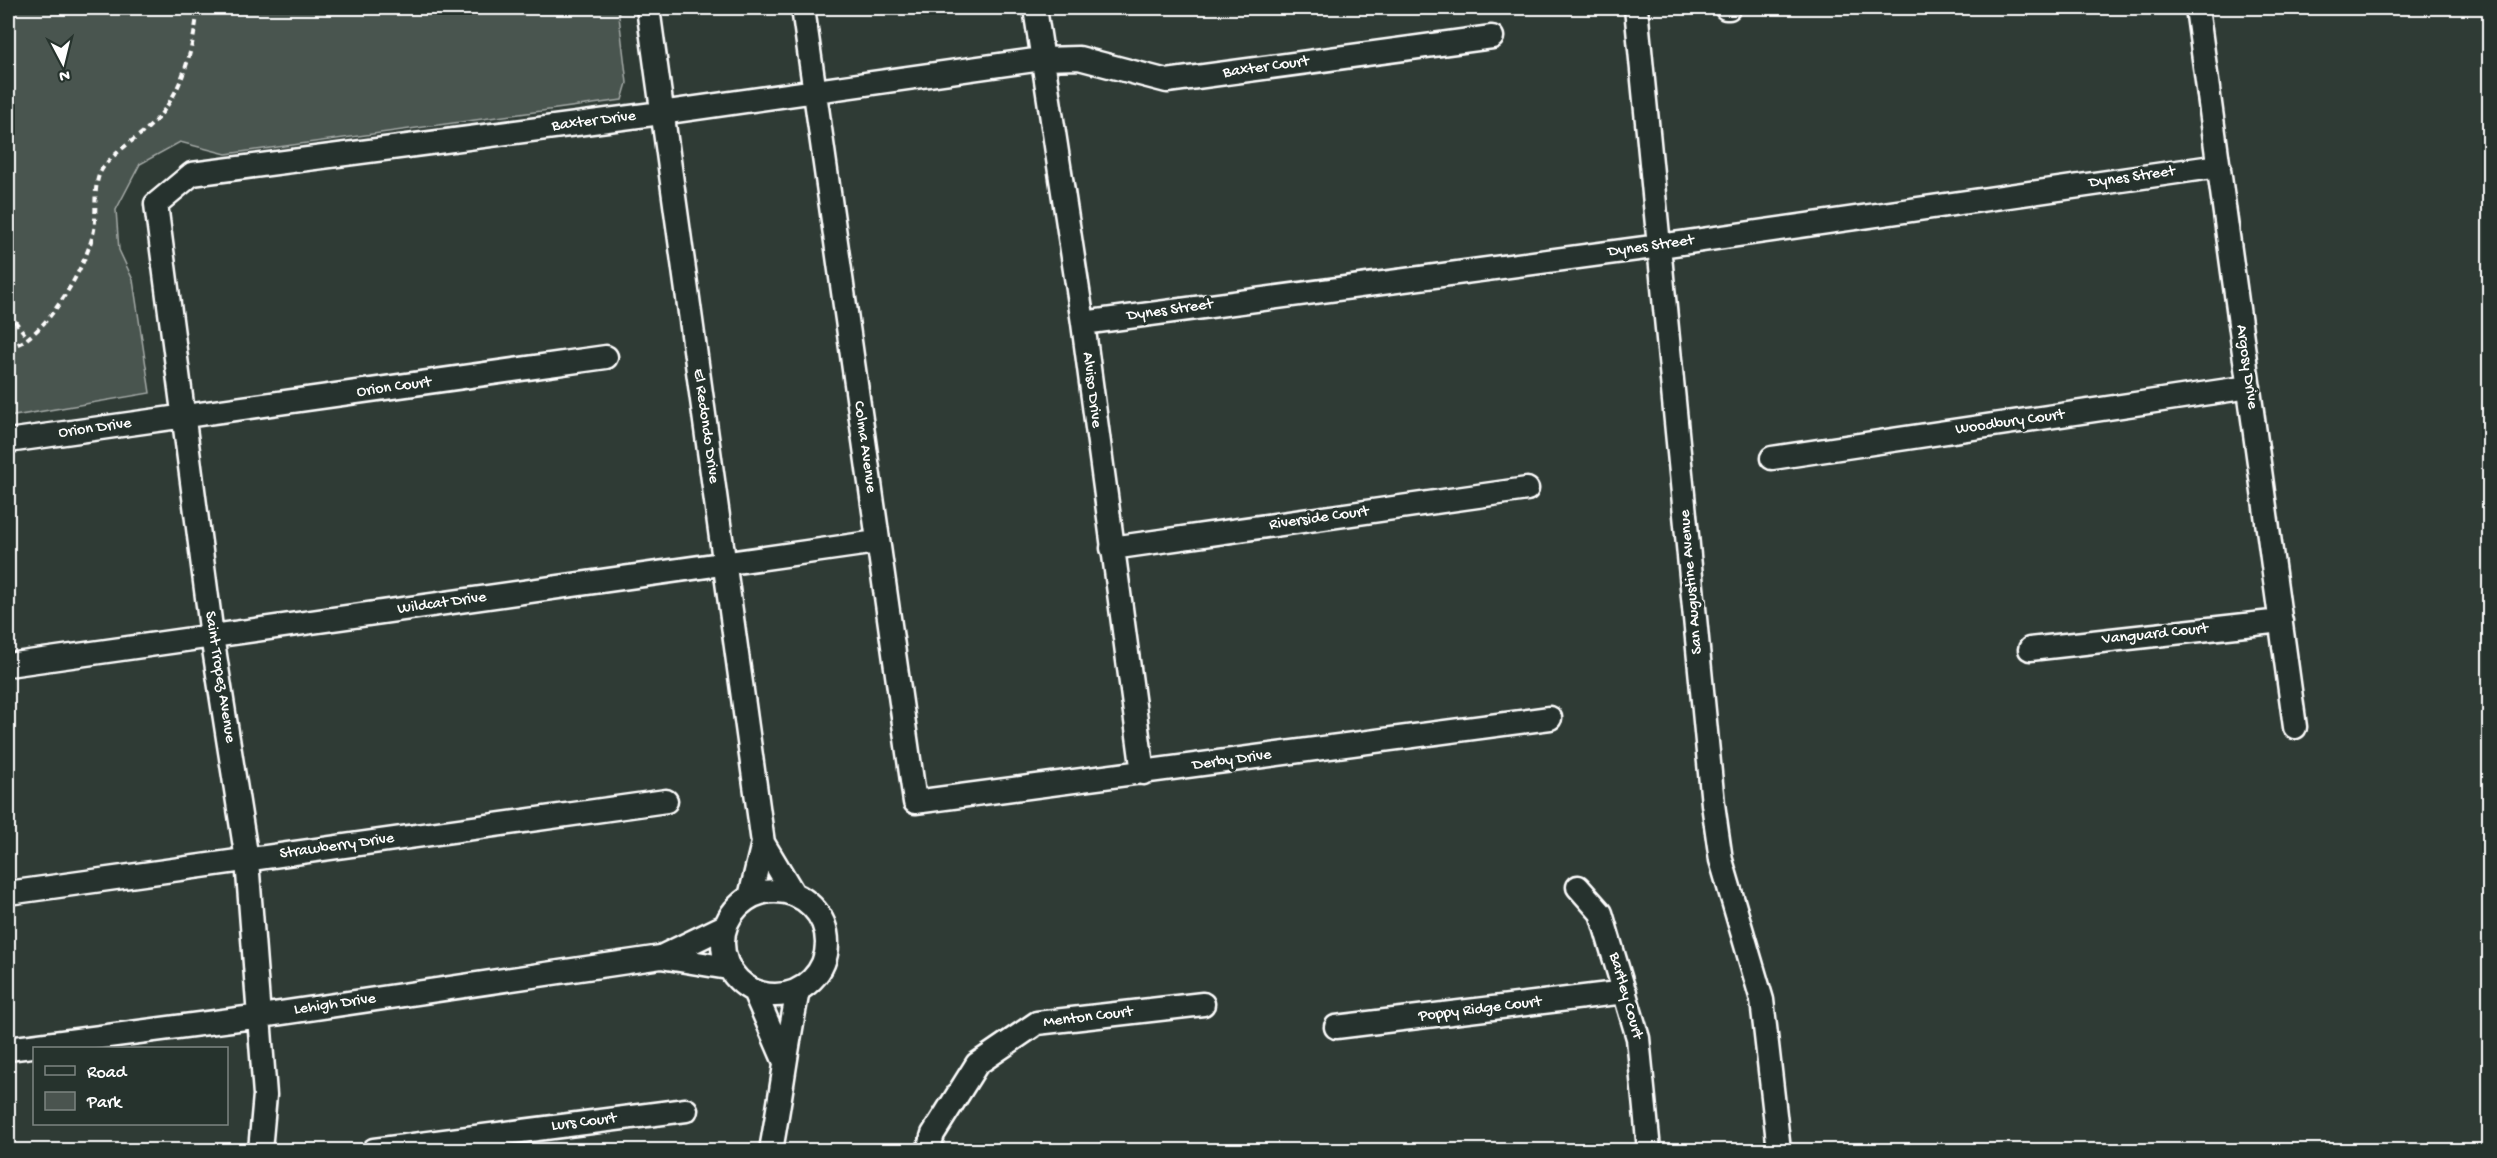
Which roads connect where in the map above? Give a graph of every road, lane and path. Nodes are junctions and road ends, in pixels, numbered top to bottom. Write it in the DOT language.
graph roads {
  1 [pos="198,8"];
  2 [pos="648,8"];
  3 [pos="803,8"];
  4 [pos="1035,8"];
  5 [pos="1636,8"];
  6 [pos="2197,8"];
  7 [pos="1492,37"];
  8 [pos="1042,59"];
  9 [pos="813,92"];
  10 [pos="661,114"];
  11 [pos="2219,165"];
  12 [pos="156,204"];
  13 [pos="1660,246"];
  14 [pos="8,301"];
  15 [pos="1083,323"];
  16 [pos="28,338"];
  17 [pos="8,348"];
  18 [pos="606,357"];
  19 [pos="2249,387"];
  20 [pos="182,418"];
  21 [pos="8,441"];
  22 [pos="1772,458"];
  23 [pos="1527,489"];
  24 [pos="877,542"];
  25 [pos="1112,548"];
  26 [pos="724,564"];
  27 [pos="2281,621"];
  28 [pos="212,636"];
  29 [pos="2030,649"];
  30 [pos="8,665"];
  31 [pos="1550,718"];
  32 [pos="2295,727"];
  33 [pos="1143,773"];
  34 [pos="666,801"];
  35 [pos="915,802"];
  36 [pos="763,843"];
  37 [pos="247,860"];
  38 [pos="1578,887"];
  39 [pos="8,893"];
  40 [pos="793,893"];
  41 [pos="750,897"];
  42 [pos="725,926"];
  43 [pos="662,957"];
  44 [pos="728,968"];
  45 [pos="754,991"];
  46 [pos="798,991"];
  47 [pos="1625,992"];
  48 [pos="1203,1004"];
  49 [pos="261,1016"];
  50 [pos="1336,1027"];
  51 [pos="8,1048"];
  52 [pos="784,1060"];
  53 [pos="686,1110"];
  54 [pos="260,1150"];
  55 [pos="374,1150"];
  56 [pos="771,1150"];
  57 [pos="928,1150"];
  58 [pos="1649,1150"];
  59 [pos="1779,1150"];
  1 -- 16 [label="path"];
  2 -- 10 [label="street, El Redondo Drive"];
  3 -- 9 [label="street, Colma Avenue"];
  4 -- 8 [label="street, Alviso Drive"];
  5 -- 13 [label="street, San Augustine Avenue"];
  6 -- 11 [label="street, Argosy Drive"];
  7 -- 8 [label="street, Baxter Court"];
  8 -- 9 [label="street, Baxter Drive"];
  8 -- 15 [label="street, Alviso Drive"];
  9 -- 10 [label="street, Baxter Drive"];
  9 -- 24 [label="street, Colma Avenue"];
  10 -- 12 [label="street, Baxter Drive"];
  10 -- 26 [label="street, El Redondo Drive"];
  11 -- 13 [label="street, Dynes Street"];
  11 -- 19 [label="street, Argosy Drive"];
  12 -- 20 [label="street, Saint Tropez Avenue"];
  13 -- 15 [label="street, Dynes Street"];
  13 -- 59 [label="street, San Augustine Avenue"];
  14 -- 16 [label="path"];
  15 -- 25 [label="street, Alviso Drive"];
  16 -- 17 [label="path"];
  18 -- 20 [label="street, Orion Court"];
  19 -- 22 [label="street, Woodbury Court"];
  19 -- 27 [label="street, Argosy Drive"];
  20 -- 21 [label="street, Orion Drive"];
  20 -- 28 [label="street, Saint Tropez Avenue"];
  23 -- 25 [label="street, Riverside Court"];
  24 -- 26 [label="street, Wildcat Drive"];
  24 -- 35 [label="street, Colma Avenue"];
  25 -- 33 [label="street, Alviso Drive"];
  26 -- 28 [label="street, Wildcat Drive"];
  26 -- 36 [label="street, El Redondo Drive"];
  27 -- 29 [label="street, Vanguard Court"];
  27 -- 32 [label="street, Argosy Drive"];
  28 -- 30 [label="street, Wildcat Drive"];
  28 -- 37 [label="street, Saint Tropez Avenue"];
  31 -- 33 [label="street, Derby Drive"];
  33 -- 35 [label="street, Derby Drive"];
  34 -- 37 [label="street, Strawberry Drive"];
  36 -- 40 [label="street, El Redondo Drive"];
  36 -- 41 [label="street, El Redondo Drive"];
  37 -- 39 [label="street, Strawberry Drive"];
  37 -- 49 [label="street, Saint Tropez Avenue"];
  38 -- 47 [label="street, Bartley Court"];
  40 -- 41 [label="street"];
  40 -- 46 [label="street"];
  41 -- 42 [label="street"];
  42 -- 43 [label="street, Lehigh Drive"];
  42 -- 44 [label="street"];
  43 -- 44 [label="street, Lehigh Drive"];
  43 -- 49 [label="street, Lehigh Drive"];
  44 -- 45 [label="street"];
  45 -- 46 [label="street"];
  45 -- 52 [label="street"];
  46 -- 52 [label="street"];
  47 -- 50 [label="street, Poppy Ridge Court"];
  47 -- 58 [label="street, Bartley Court"];
  48 -- 57 [label="street, Menton Court"];
  49 -- 51 [label="street, Lehigh Drive"];
  49 -- 54 [label="street, Saint Tropez Avenue"];
  52 -- 56 [label="street"];
  53 -- 55 [label="street, Lurs Court"];
}
